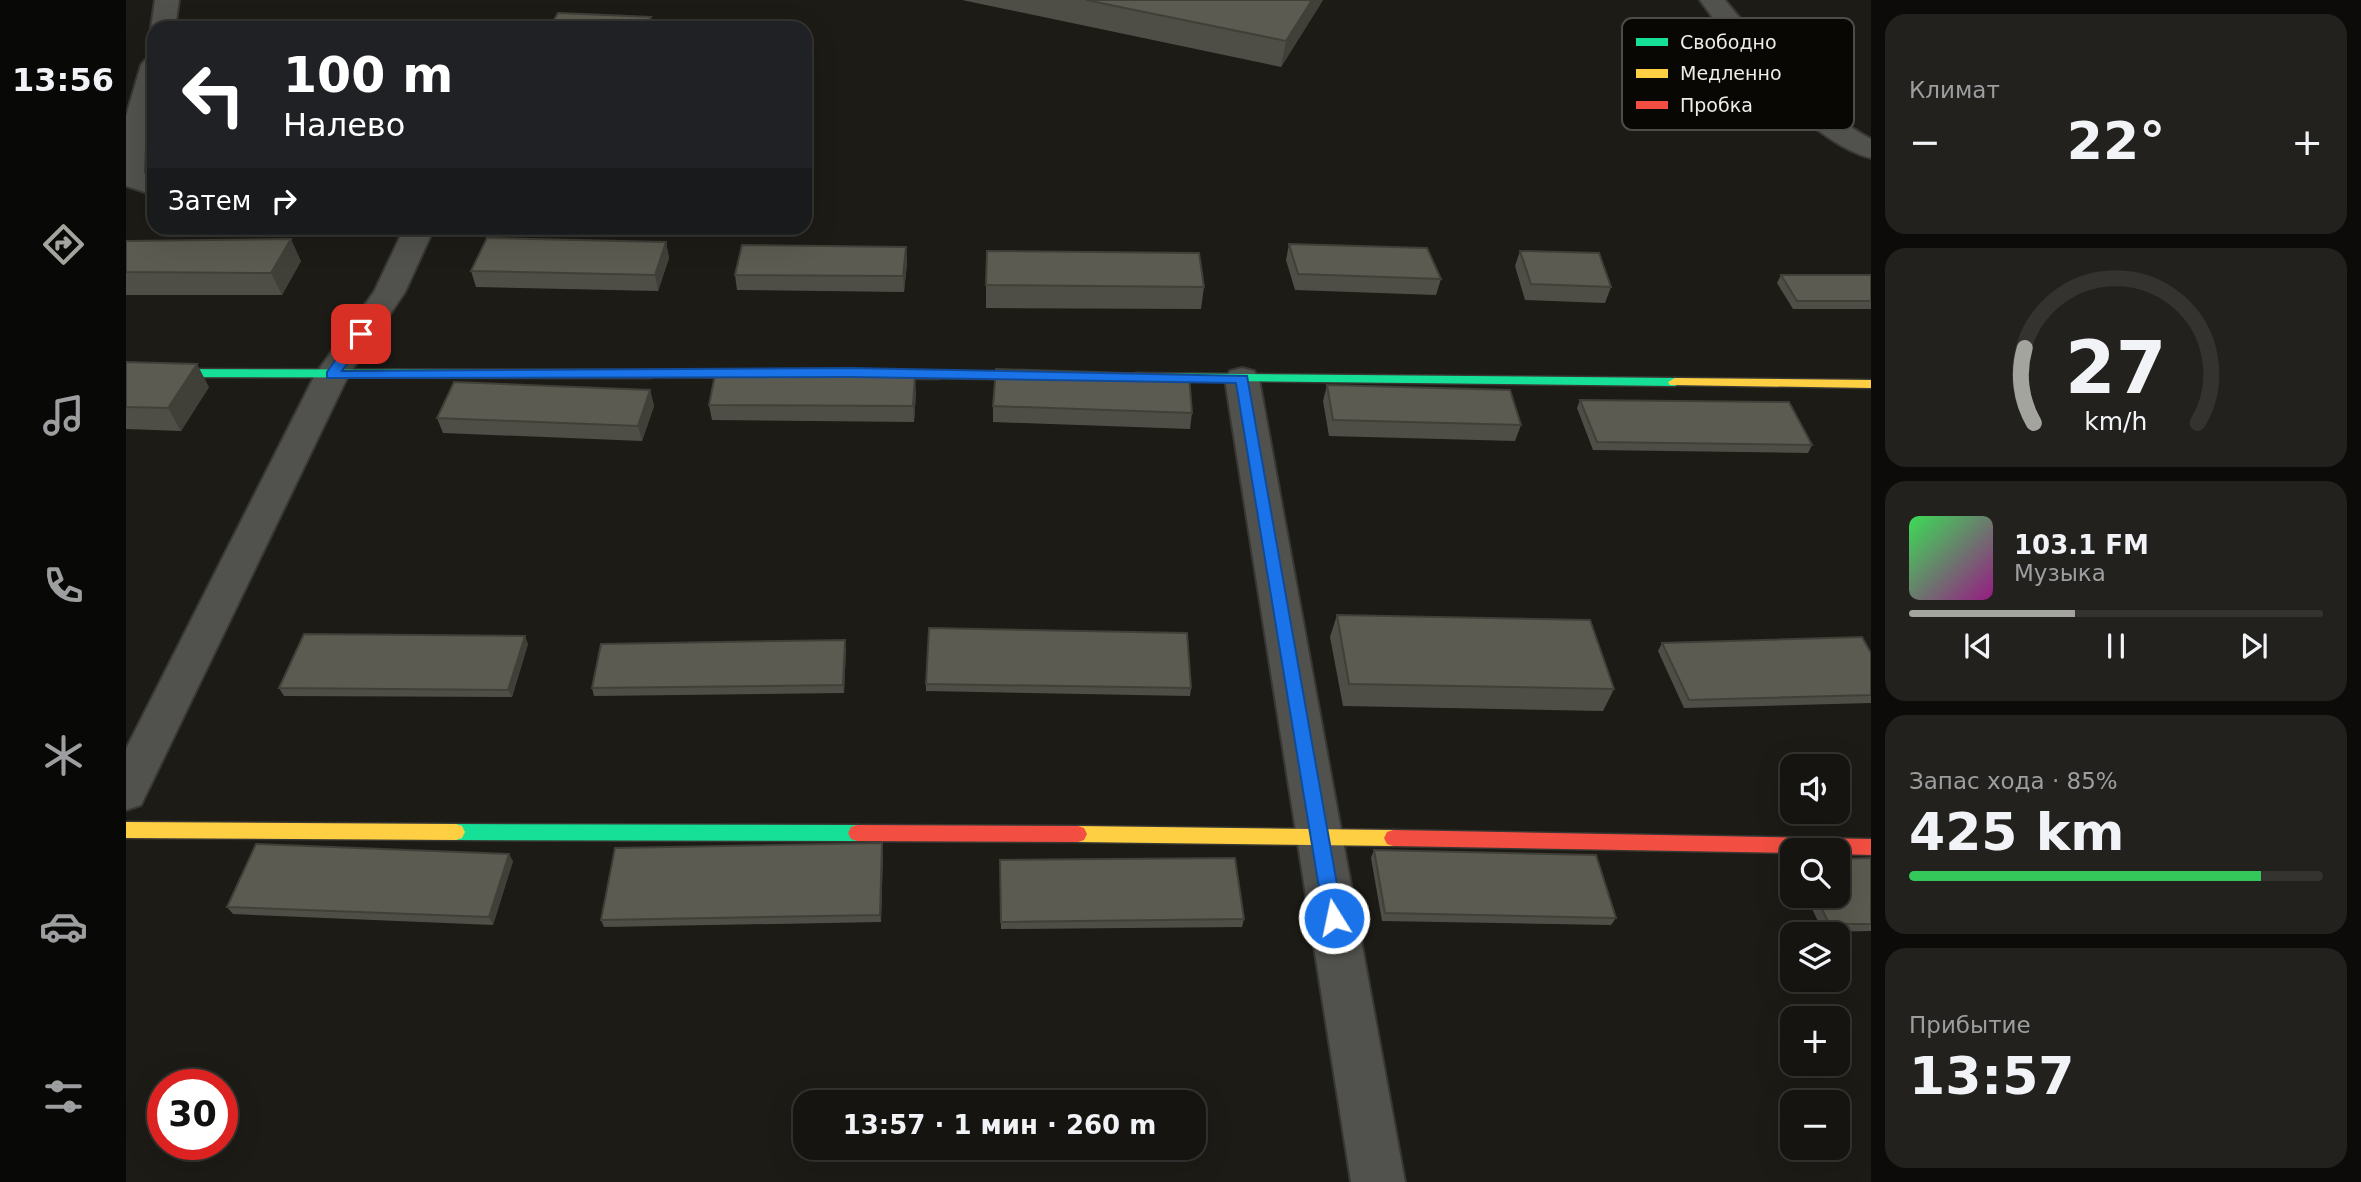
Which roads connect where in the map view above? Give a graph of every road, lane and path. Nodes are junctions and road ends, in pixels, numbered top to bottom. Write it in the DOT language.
graph roads {
  1 [pos="167,0"];
  2 [pos="1712,0"];
  3 [pos="1727,18"];
  4 [pos="164,21"];
  5 [pos="147,90"];
  6 [pos="1835,130"];
  7 [pos="1871,150"];
  8 [pos="147,184"];
  9 [pos="416,235"];
  10 [pos="126,373"];
  11 [pos="332,375"];
  12 [pos="1060,376"];
  13 [pos="1116,377"];
  14 [pos="1242,379"];
  15 [pos="1871,384"];
  16 [pos="126,792"];
  17 [pos="126,830"];
  18 [pos="1320,839"];
  19 [pos="1871,847"];
  20 [pos="1378,1182"];
  1 -- 4 [label="street"];
  2 -- 3 [label="street"];
  5 -- 8 [label="street"];
  6 -- 7 [label="street"];
  9 -- 11 [label="street"];
  10 -- 11 [label="street"];
  11 -- 12 [label="street"];
  11 -- 16 [label="street"];
  13 -- 14 [label="street"];
  14 -- 15 [label="street"];
  14 -- 18 [label="street"];
  17 -- 18 [label="street"];
  18 -- 19 [label="street"];
  18 -- 20 [label="street"];
}
